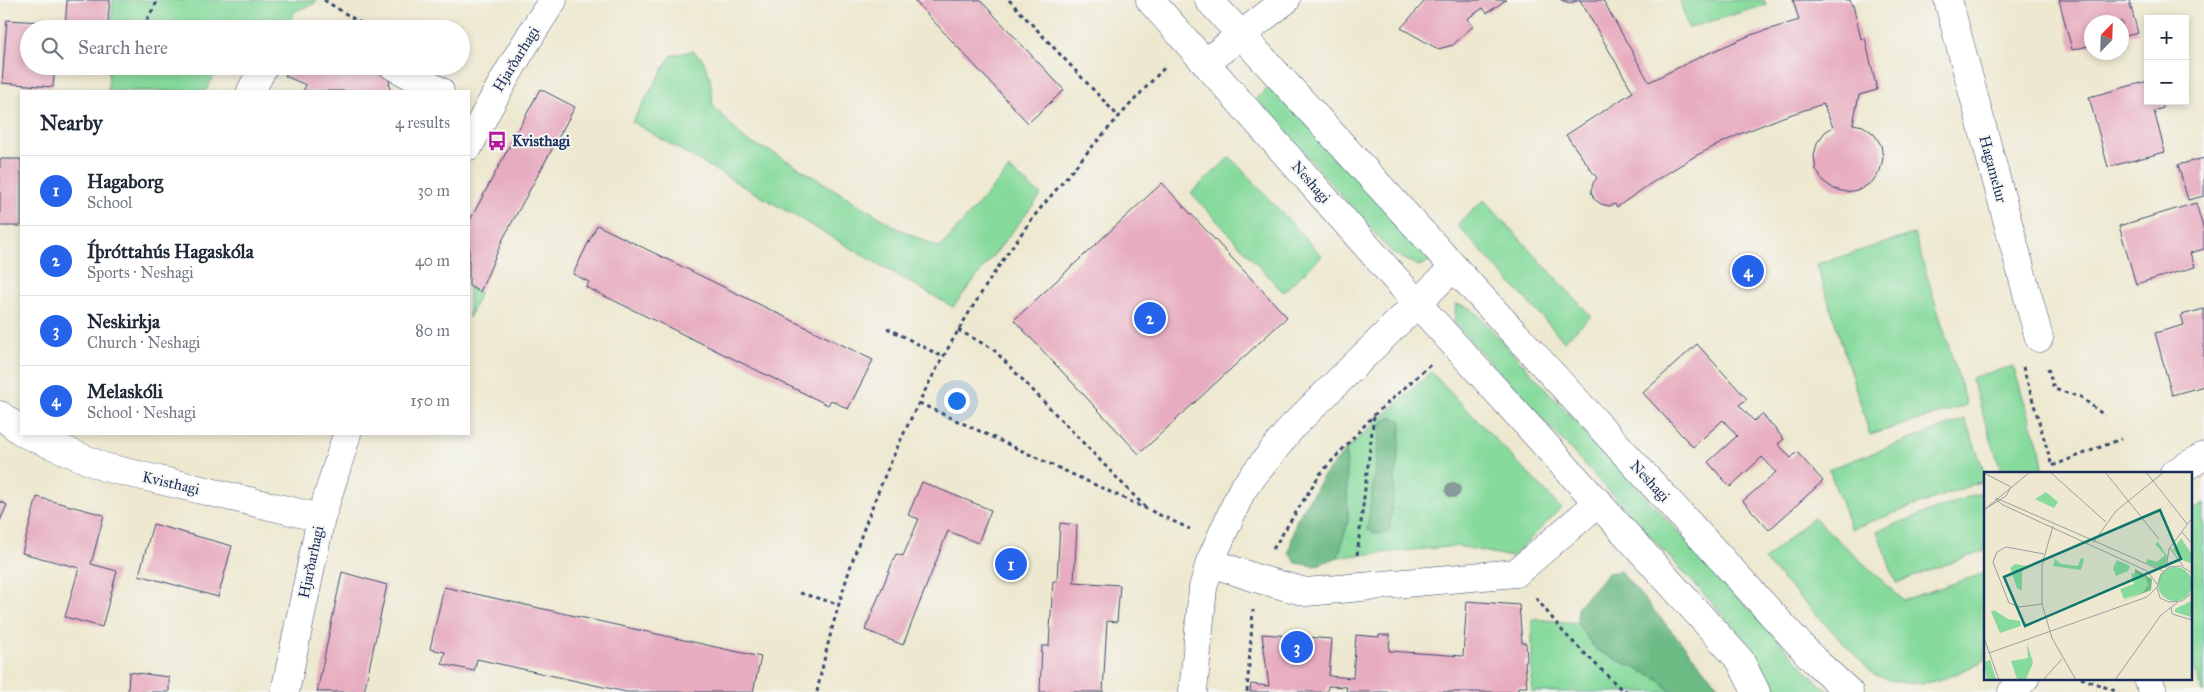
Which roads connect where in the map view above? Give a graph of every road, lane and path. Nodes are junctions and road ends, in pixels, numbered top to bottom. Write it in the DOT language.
graph roads {
  1 [pos="158,0"];
  2 [pos="324,0"];
  3 [pos="554,0"];
  4 [pos="1008,0"];
  5 [pos="1150,0"];
  6 [pos="1209,0"];
  7 [pos="1286,0"];
  8 [pos="1948,0"];
  9 [pos="147,20"];
  10 [pos="356,20"];
  11 [pos="1240,34"];
  12 [pos="1206,62"];
  13 [pos="1169,63"];
  14 [pos="259,75"];
  15 [pos="410,75"];
  16 [pos="252,90"];
  17 [pos="438,90"];
  18 [pos="477,110"];
  19 [pos="1118,116"];
  20 [pos="470,142"];
  21 [pos="1454,267"];
  22 [pos="1416,302"];
  23 [pos="887,328"];
  24 [pos="958,330"];
  25 [pos="2039,338"];
  26 [pos="943,357"];
  27 [pos="2021,359"];
  28 [pos="1431,364"];
  29 [pos="919,403"];
  30 [pos="0,415"];
  31 [pos="1374,415"];
  32 [pos="2105,416"];
  33 [pos="20,431"];
  34 [pos="28,435"];
  35 [pos="347,435"];
  36 [pos="2121,439"];
  37 [pos="2204,456"];
  38 [pos="2176,472"];
  39 [pos="1599,502"];
  40 [pos="1149,510"];
  41 [pos="320,518"];
  42 [pos="1214,552"];
  43 [pos="1516,573"];
  44 [pos="1255,578"];
  45 [pos="1353,588"];
  46 [pos="800,594"];
  47 [pos="838,604"];
  48 [pos="2023,680"];
  49 [pos="2086,680"];
  50 [pos="2149,680"];
  51 [pos="2106,688"];
  52 [pos="284,692"];
  53 [pos="817,692"];
  54 [pos="1193,692"];
  55 [pos="1247,692"];
  56 [pos="1628,692"];
  57 [pos="1756,692"];
  58 [pos="1849,692"];
  59 [pos="2012,692"];
  60 [pos="2105,692"];
  61 [pos="2119,692"];
  62 [pos="2153,692"];
  1 -- 9 [label="path"];
  2 -- 10 [label="path"];
  3 -- 18 [label="street, Hjarðarhagi"];
  4 -- 19 [label="path"];
  5 -- 12 [label="street, Neshagi"];
  6 -- 11 [label="street, Neshagi"];
  7 -- 11 [label="street"];
  8 -- 25 [label="street, Hagamelur"];
  11 -- 12 [label="street"];
  11 -- 21 [label="street, Neshagi"];
  12 -- 22 [label="street, Neshagi"];
  13 -- 19 [label="path"];
  14 -- 16 [label="street"];
  15 -- 17 [label="street"];
  18 -- 20 [label="street, Hjarðarhagi"];
  19 -- 24 [label="path"];
  21 -- 22 [label="street"];
  21 -- 58 [label="street, Neshagi"];
  22 -- 39 [label="street, Neshagi"];
  22 -- 42 [label="street"];
  23 -- 26 [label="path"];
  24 -- 26 [label="path"];
  24 -- 40 [label="path"];
  25 -- 32 [label="path"];
  26 -- 29 [label="path"];
  27 -- 36 [label="path"];
  28 -- 31 [label="path"];
  29 -- 40 [label="path"];
  29 -- 47 [label="path"];
  30 -- 33 [label="street"];
  31 -- 44 [label="path"];
  31 -- 45 [label="path"];
  34 -- 41 [label="street, Kvisthagi"];
  35 -- 41 [label="street, Hjarðarhagi"];
  37 -- 38 [label="street"];
  39 -- 43 [label="street"];
  39 -- 57 [label="street, Neshagi"];
  40 -- 42 [label="path"];
  41 -- 52 [label="street, Hjarðarhagi"];
  42 -- 44 [label="street"];
  42 -- 54 [label="street"];
  43 -- 45 [label="street"];
  43 -- 56 [label="path"];
  44 -- 45 [label="street"];
  44 -- 55 [label="path"];
  46 -- 47 [label="path"];
  47 -- 53 [label="path"];
  48 -- 59 [label="street"];
  49 -- 51 [label="path"];
  50 -- 62 [label="street"];
  51 -- 60 [label="path"];
  51 -- 61 [label="path"];
}
